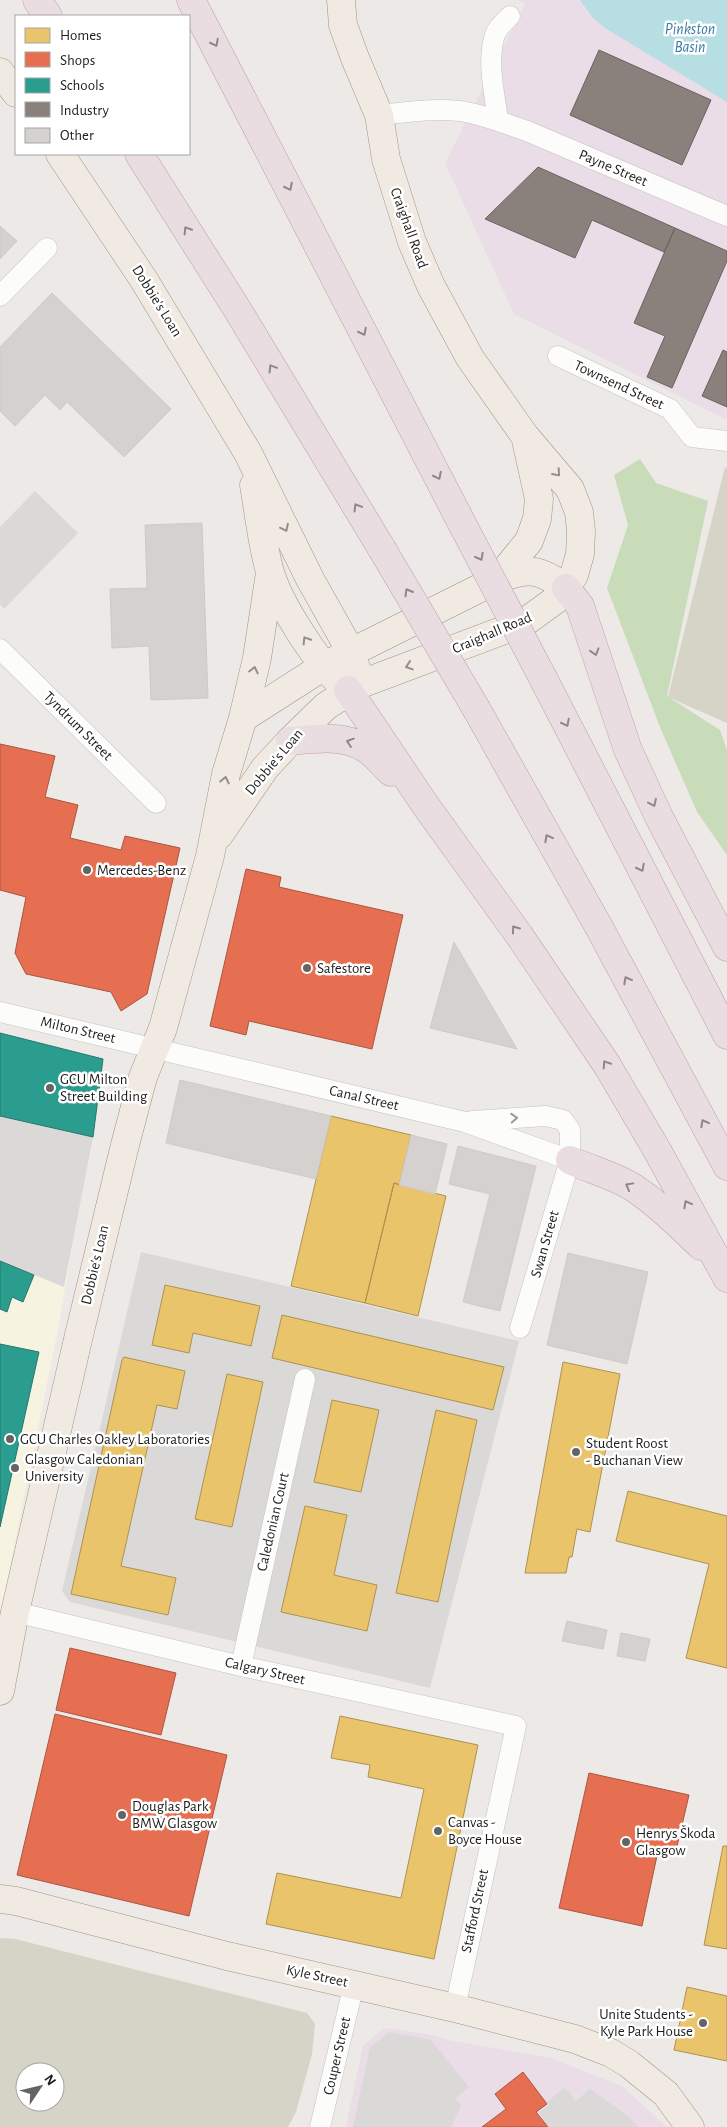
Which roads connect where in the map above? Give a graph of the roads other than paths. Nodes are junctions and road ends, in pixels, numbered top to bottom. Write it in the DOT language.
graph roads {
  1 [pos="37,0"];
  2 [pos="191,0"];
  3 [pos="341,0"];
  4 [pos="47,15"];
  5 [pos="510,16"];
  6 [pos="0,72"];
  7 [pos="15,93"];
  8 [pos="379,115"];
  9 [pos="498,121"];
  10 [pos="61,155"];
  11 [pos="140,155"];
  12 [pos="727,216"];
  13 [pos="47,248"];
  14 [pos="0,296"];
  15 [pos="558,356"];
  16 [pos="525,436"];
  17 [pos="727,441"];
  18 [pos="248,453"];
  19 [pos="270,573"];
  20 [pos="498,579"];
  21 [pos="573,597"];
  22 [pos="0,649"];
  23 [pos="351,652"];
  24 [pos="324,666"];
  25 [pos="354,687"];
  26 [pos="243,718"];
  27 [pos="290,741"];
  28 [pos="156,802"];
  29 [pos="426,806"];
  30 [pos="212,845"];
  31 [pos="727,947"];
  32 [pos="0,1012"];
  33 [pos="727,1035"];
  34 [pos="155,1048"];
  35 [pos="465,1122"];
  36 [pos="570,1160"];
  37 [pos="727,1166"];
  38 [pos="723,1270"];
  39 [pos="520,1328"];
  40 [pos="305,1379"];
  41 [pos="15,1612"];
  42 [pos="241,1666"];
  43 [pos="0,1691"];
  44 [pos="516,1726"];
  45 [pos="0,1899"];
  46 [pos="354,1984"];
  47 [pos="455,2008"];
  48 [pos="320,2127"];
  49 [pos="690,2127"];
  1 -- 4 [label="highway"];
  2 -- 33 [label="highway, one-way, bridge"];
  3 -- 8 [label="main road, Craighall Road"];
  5 -- 9 [label="street"];
  6 -- 7 [label="main road"];
  8 -- 9 [label="street, Payne Street"];
  8 -- 16 [label="main road, Craighall Road"];
  9 -- 12 [label="street, Payne Street"];
  10 -- 18 [label="main road, Dobbie's Loan"];
  37 -- 11 [label="highway, one-way, bridge"];
  13 -- 14 [label="street"];
  15 -- 17 [label="street, Townsend Street"];
  16 -- 20 [label="main road, Craighall Road"];
  16 -- 21 [label="main road, Craighall Road, one-way"];
  18 -- 19 [label="main road, Dobbie's Loan"];
  18 -- 23 [label="main road, Dobbie's Loan, one-way"];
  24 -- 19 [label="main road, Dobbie's Loan, one-way"];
  26 -- 19 [label="main road, Dobbie's Loan, one-way"];
  20 -- 21 [label="main road"];
  20 -- 23 [label="main road, Craighall Road"];
  21 -- 25 [label="main road, Craighall Road, one-way"];
  21 -- 31 [label="highway, one-way"];
  22 -- 28 [label="street, Tyndrum Street"];
  23 -- 24 [label="main road"];
  23 -- 25 [label="main road, Dobbie's Loan"];
  24 -- 25 [label="main road, Dobbie's Loan"];
  24 -- 26 [label="main road"];
  25 -- 27 [label="main road, Dobbie's Loan"];
  25 -- 29 [label="highway"];
  30 -- 26 [label="main road, Dobbie's Loan, one-way"];
  29 -- 27 [label="highway, one-way"];
  27 -- 30 [label="main road, Dobbie's Loan"];
  38 -- 29 [label="highway, one-way"];
  30 -- 34 [label="main road, Dobbie's Loan"];
  32 -- 34 [label="street, Milton Street"];
  34 -- 35 [label="street, Canal Street"];
  34 -- 41 [label="main road, Dobbie's Loan"];
  35 -- 36 [label="street, Canal Street"];
  35 -- 36 [label="street, Swan Street, one-way"];
  38 -- 36 [label="highway, one-way"];
  36 -- 39 [label="street, Swan Street"];
  40 -- 42 [label="street, Caledonian Court"];
  41 -- 42 [label="street, Calgary Street"];
  41 -- 43 [label="main road, Dobbie's Loan"];
  42 -- 44 [label="street, Calgary Street"];
  44 -- 47 [label="street, Stafford Street"];
  45 -- 46 [label="main road, Kyle Street"];
  46 -- 47 [label="main road, Kyle Street"];
  46 -- 48 [label="street, Couper Street"];
  47 -- 49 [label="main road, Kyle Street"];
}
